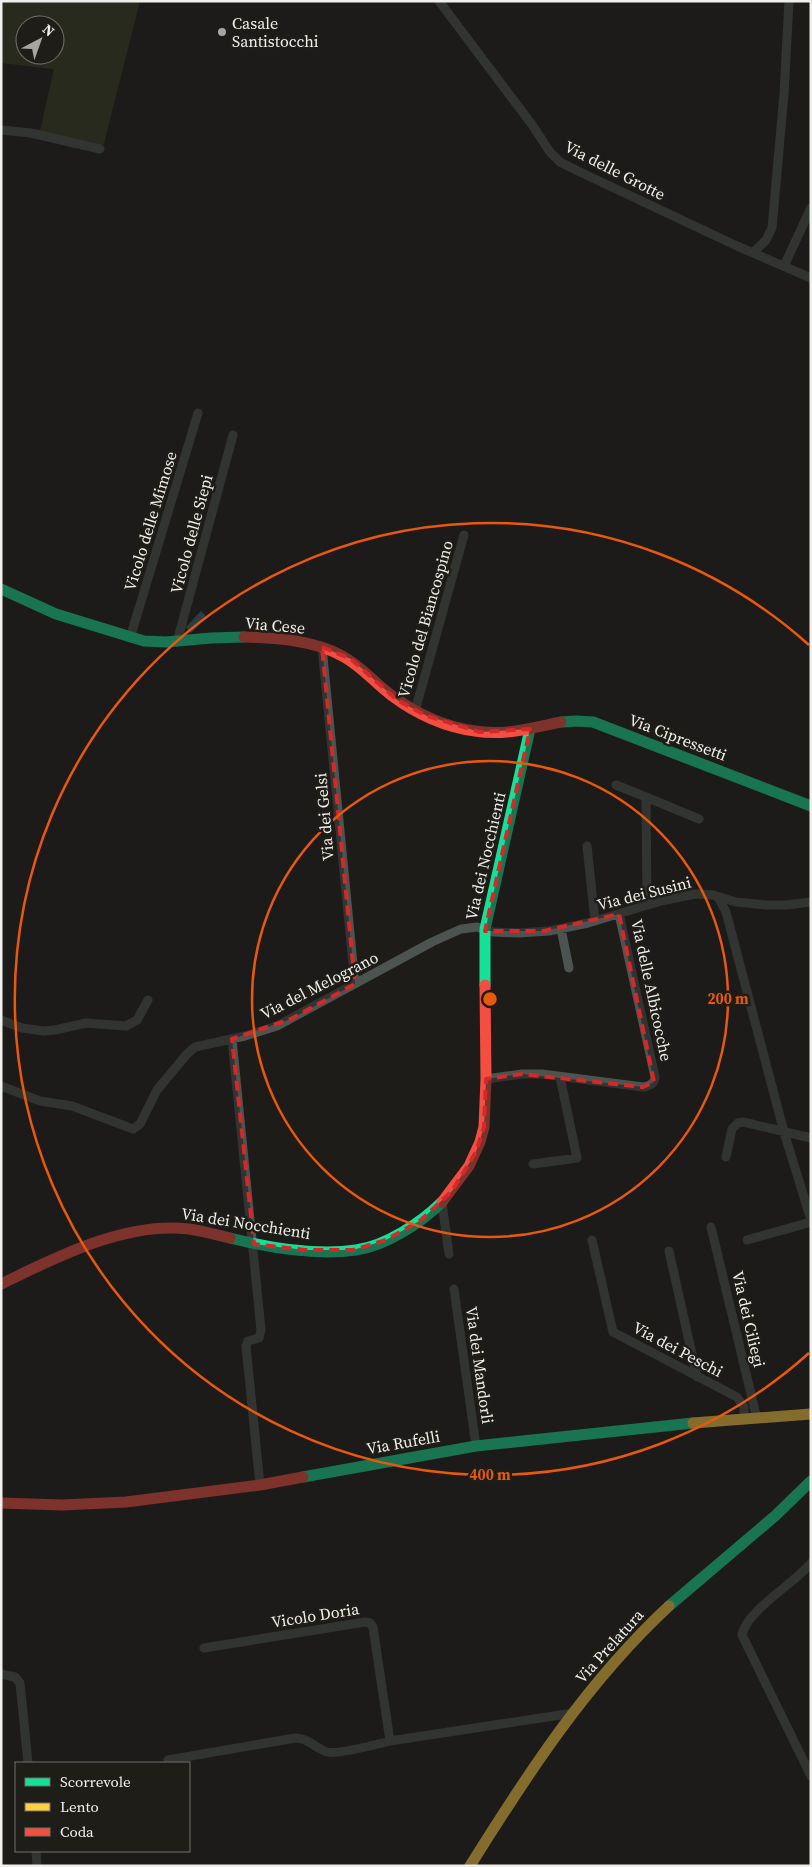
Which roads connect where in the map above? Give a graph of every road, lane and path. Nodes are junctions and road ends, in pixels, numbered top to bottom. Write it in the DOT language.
graph roads {
  1 [pos="439,1"];
  2 [pos="789,1"];
  3 [pos="1,130"];
  4 [pos="100,149"];
  5 [pos="811,208"];
  6 [pos="753,253"];
  7 [pos="784,266"];
  8 [pos="811,278"];
  9 [pos="198,413"];
  10 [pos="233,435"];
  11 [pos="464,535"];
  12 [pos="1,589"];
  13 [pos="130,638"];
  14 [pos="177,642"];
  15 [pos="322,647"];
  16 [pos="415,711"];
  17 [pos="530,730"];
  18 [pos="616,785"];
  19 [pos="646,797"];
  20 [pos="811,806"];
  21 [pos="700,819"];
  22 [pos="586,846"];
  23 [pos="718,897"];
  24 [pos="734,902"];
  25 [pos="811,902"];
  26 [pos="647,905"];
  27 [pos="619,914"];
  28 [pos="595,921"];
  29 [pos="561,929"];
  30 [pos="485,930"];
  31 [pos="731,932"];
  32 [pos="569,968"];
  33 [pos="355,984"];
  34 [pos="148,1000"];
  35 [pos="1,1020"];
  36 [pos="232,1039"];
  37 [pos="560,1076"];
  38 [pos="486,1079"];
  39 [pos="1,1086"];
  40 [pos="784,1132"];
  41 [pos="811,1138"];
  42 [pos="726,1157"];
  43 [pos="533,1164"];
  44 [pos="442,1203"];
  45 [pos="811,1221"];
  46 [pos="711,1227"];
  47 [pos="592,1240"];
  48 [pos="747,1240"];
  49 [pos="254,1244"];
  50 [pos="669,1251"];
  51 [pos="449,1254"];
  52 [pos="1,1284"];
  53 [pos="454,1289"];
  54 [pos="697,1377"];
  55 [pos="811,1414"];
  56 [pos="757,1419"];
  57 [pos="744,1420"];
  58 [pos="476,1446"];
  59 [pos="811,1481"];
  60 [pos="260,1485"];
  61 [pos="1,1503"];
  62 [pos="811,1563"];
  63 [pos="204,1648"];
  64 [pos="1,1674"];
  65 [pos="572,1713"];
  66 [pos="390,1741"];
  67 [pos="168,1760"];
  68 [pos="28,1762"];
  69 [pos="811,1776"];
  70 [pos="36,1852"];
  71 [pos="37,1866"];
  72 [pos="470,1866"];
  1 -- 6 [label="street, Via delle Grotte"];
  2 -- 6 [label="street"];
  3 -- 4 [label="street"];
  5 -- 7 [label="street"];
  6 -- 7 [label="street, Via delle Grotte"];
  7 -- 8 [label="street, Via delle Grotte"];
  9 -- 13 [label="street, Vicolo delle Mimose"];
  10 -- 14 [label="street, Vicolo delle Siepi"];
  11 -- 16 [label="street, Vicolo del Biancospino"];
  12 -- 13 [label="street, Via Cese"];
  13 -- 14 [label="street, Via Cese"];
  14 -- 15 [label="street, Via Cese"];
  15 -- 16 [label="street, Via Cese"];
  15 -- 33 [label="street, Via dei Gelsi"];
  16 -- 17 [label="street, Via Cese"];
  17 -- 20 [label="street, Via Cipressetti"];
  17 -- 30 [label="street, Via dei Nocchienti"];
  18 -- 19 [label="street"];
  19 -- 21 [label="street"];
  19 -- 26 [label="street"];
  22 -- 28 [label="street"];
  23 -- 24 [label="street, Via dei Susini"];
  23 -- 26 [label="street, Via dei Susini"];
  23 -- 31 [label="street"];
  24 -- 25 [label="street, Via dei Susini"];
  24 -- 31 [label="street"];
  26 -- 27 [label="street, Via dei Susini"];
  27 -- 28 [label="street, Via dei Susini"];
  27 -- 37 [label="street, Via delle Albicocche"];
  28 -- 29 [label="street, Via dei Susini"];
  29 -- 30 [label="street, Via dei Susini"];
  29 -- 32 [label="street"];
  30 -- 33 [label="street, Via del Melograno"];
  30 -- 38 [label="street, Via dei Nocchienti"];
  31 -- 40 [label="street"];
  33 -- 36 [label="street, Via del Melograno"];
  34 -- 35 [label="street"];
  36 -- 39 [label="street, Via del Melograno"];
  36 -- 49 [label="street"];
  37 -- 38 [label="street, Via delle Albicocche"];
  37 -- 43 [label="street"];
  38 -- 44 [label="street, Via dei Nocchienti"];
  40 -- 41 [label="street"];
  40 -- 42 [label="street"];
  40 -- 45 [label="street"];
  44 -- 49 [label="street, Via dei Nocchienti"];
  44 -- 51 [label="street"];
  45 -- 48 [label="street"];
  46 -- 56 [label="street, Via dei Ciliegi"];
  47 -- 54 [label="street, Via dei Peschi"];
  49 -- 52 [label="street, Via dei Nocchienti"];
  49 -- 60 [label="street"];
  50 -- 54 [label="street"];
  53 -- 58 [label="street, Via dei Mandorli"];
  54 -- 57 [label="street, Via dei Peschi"];
  55 -- 56 [label="street, Via Rufelli"];
  56 -- 57 [label="street, Via Rufelli"];
  57 -- 58 [label="street, Via Rufelli"];
  58 -- 60 [label="street, Via Rufelli"];
  59 -- 65 [label="street, Via Prelatura"];
  60 -- 61 [label="street, Via Rufelli"];
  62 -- 69 [label="street"];
  63 -- 66 [label="street, Vicolo Doria"];
  64 -- 68 [label="street"];
  65 -- 66 [label="street"];
  65 -- 72 [label="street, Via Prelatura"];
  66 -- 67 [label="street"];
  70 -- 71 [label="street"];
}
